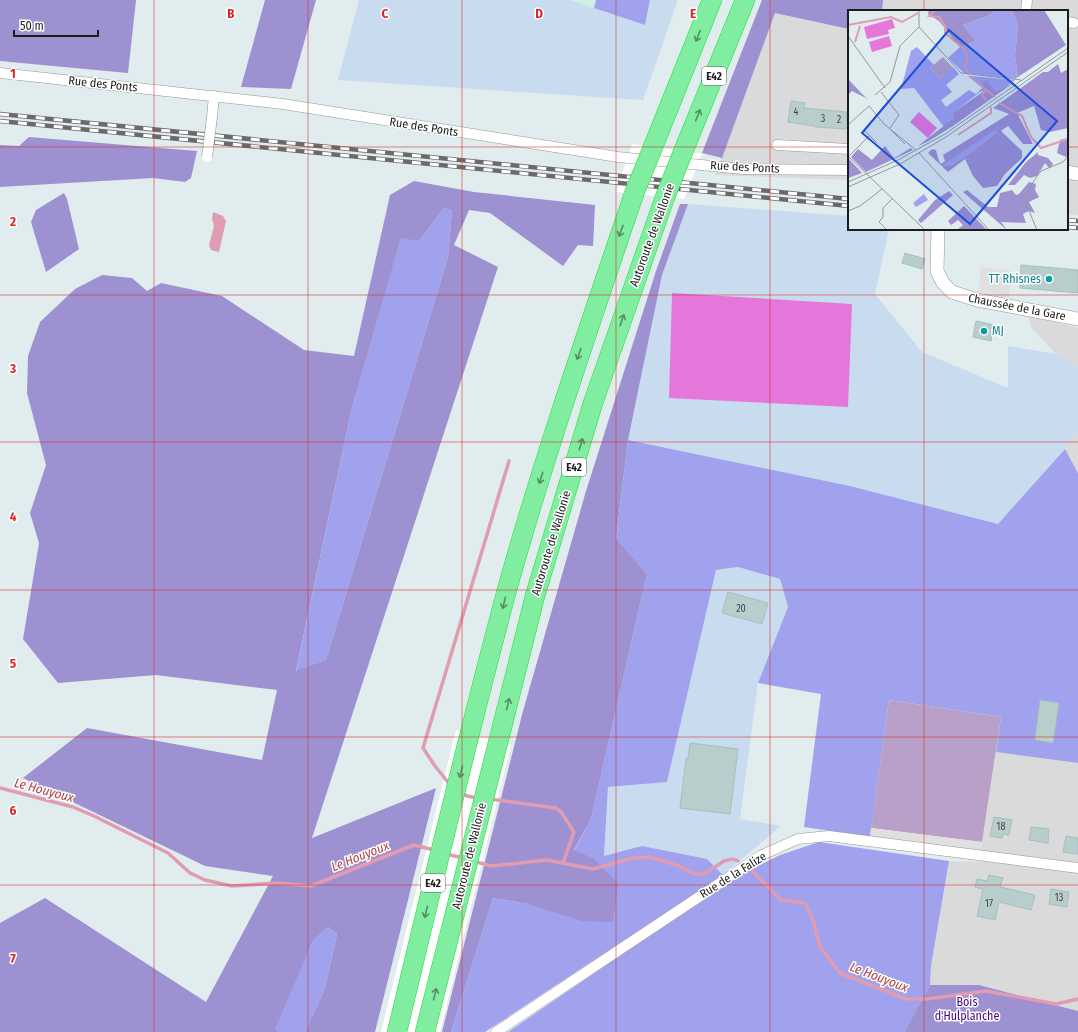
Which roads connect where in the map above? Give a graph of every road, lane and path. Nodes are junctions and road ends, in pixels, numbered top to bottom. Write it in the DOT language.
graph roads {
  1 [pos="712,0"];
  2 [pos="745,0"];
  3 [pos="1027,0"];
  4 [pos="1026,10"];
  5 [pos="0,73"];
  6 [pos="214,96"];
  7 [pos="777,145"];
  8 [pos="848,149"];
  9 [pos="207,157"];
  10 [pos="848,170"];
  11 [pos="1068,172"];
  12 [pos="1078,174"];
  13 [pos="938,233"];
  14 [pos="1078,319"];
  15 [pos="1078,868"];
  16 [pos="396,1032"];
  17 [pos="425,1032"];
  18 [pos="496,1032"];
  1 -- 16 [label="highway, E42, one-way, bridge"];
  17 -- 2 [label="highway, Autoroute de Wallonie / E42, one-way, bridge"];
  3 -- 4 [label="street"];
  5 -- 6 [label="street, Rue des Ponts"];
  6 -- 9 [label="street, bridge"];
  6 -- 10 [label="street, Rue des Ponts"];
  7 -- 8 [label="street, Rue des Ponts"];
  11 -- 12 [label="street"];
  13 -- 14 [label="street, Chaussée de la Gare"];
  15 -- 18 [label="street, Rue de la Falize"];
}
